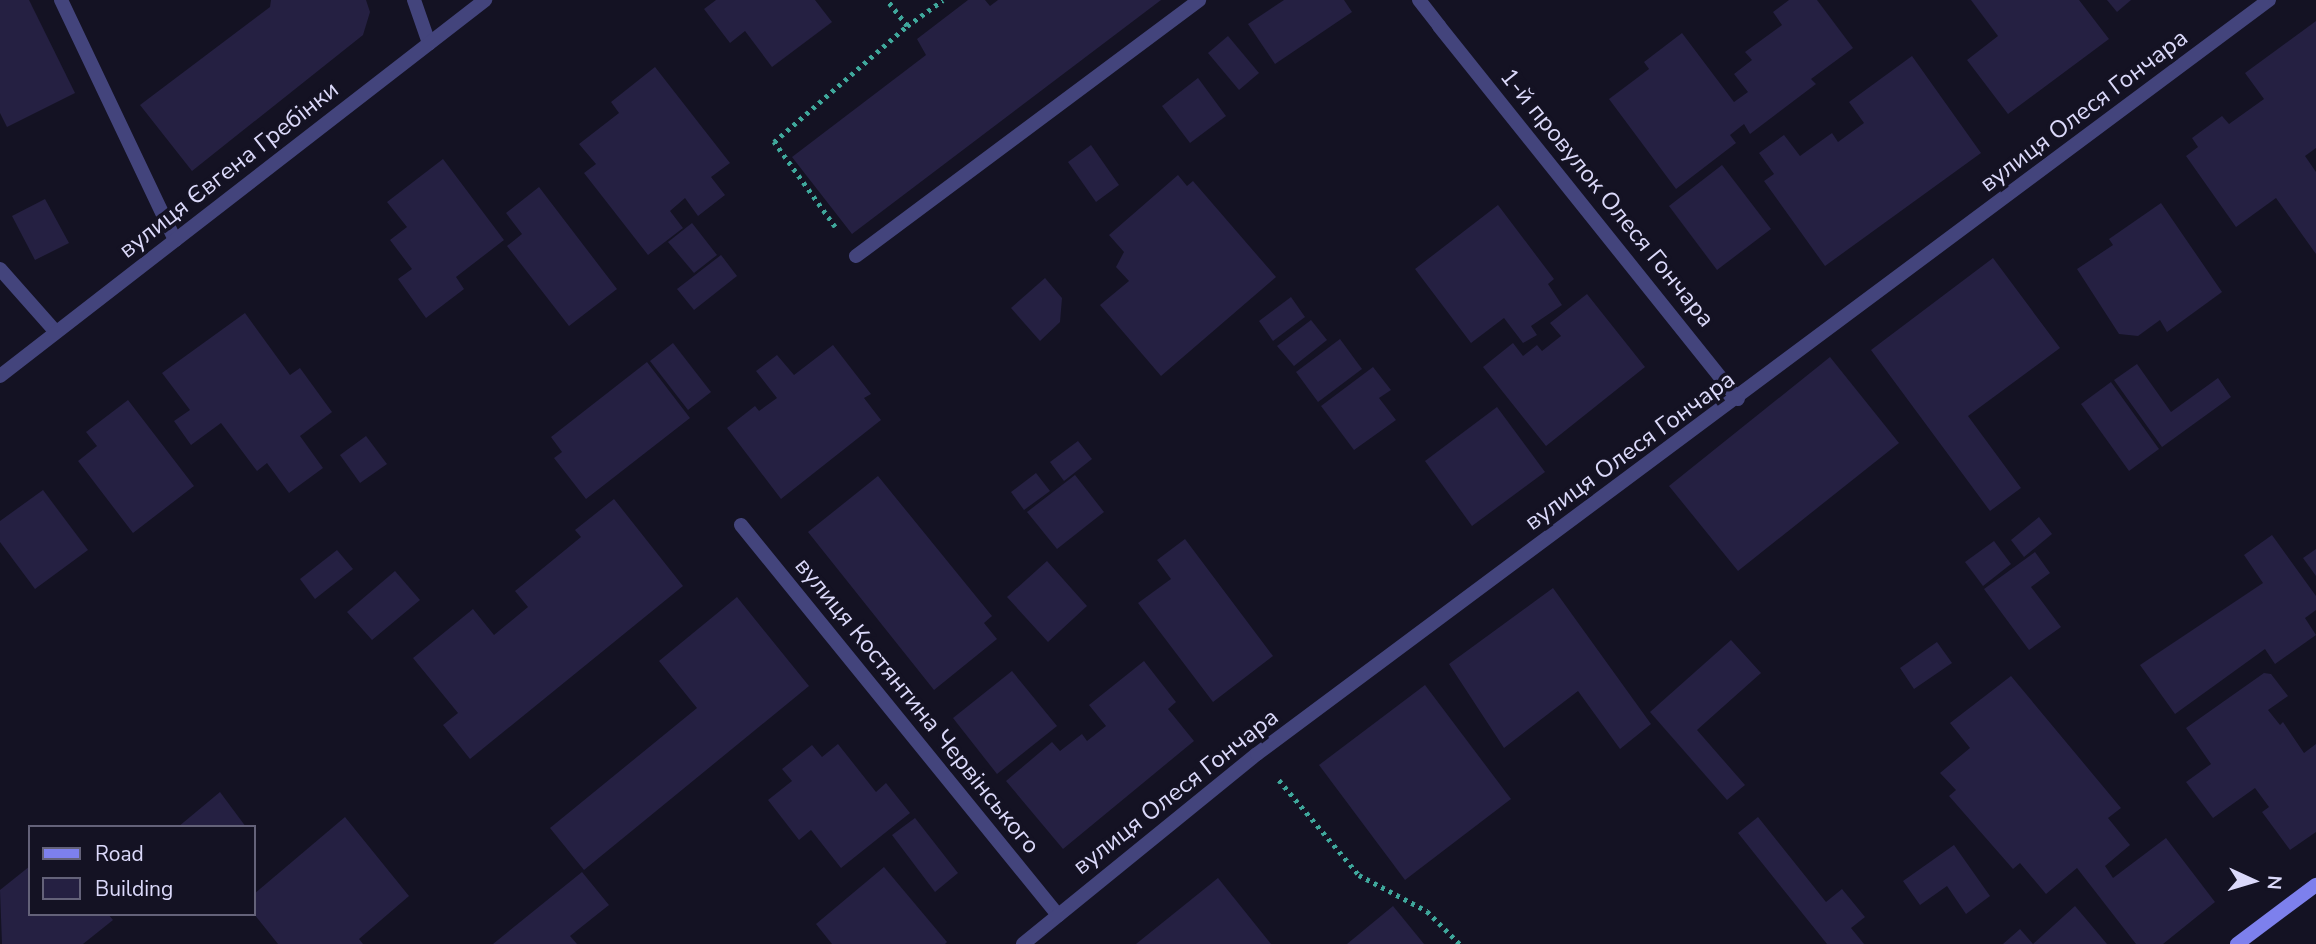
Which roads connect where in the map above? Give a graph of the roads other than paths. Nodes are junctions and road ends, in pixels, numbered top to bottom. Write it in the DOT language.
graph roads {
  1 [pos="61,0"];
  2 [pos="414,0"];
  3 [pos="485,0"];
  4 [pos="1199,0"];
  5 [pos="1419,0"];
  6 [pos="2269,0"];
  7 [pos="429,43"];
  8 [pos="175,240"];
  9 [pos="856,256"];
  10 [pos="0,269"];
  11 [pos="56,332"];
  12 [pos="0,376"];
  13 [pos="1738,399"];
  14 [pos="741,525"];
  15 [pos="2316,885"];
  16 [pos="1058,915"];
  17 [pos="1023,944"];
  18 [pos="2237,944"];
  1 -- 8 [label="street"];
  2 -- 7 [label="street"];
  3 -- 7 [label="street, вулиця Євгена Гребінки"];
  4 -- 9 [label="street"];
  5 -- 13 [label="street, 1-й провулок Олеся Гончара"];
  6 -- 13 [label="street, вулиця Олеся Гончара"];
  7 -- 8 [label="street, вулиця Євгена Гребінки"];
  8 -- 11 [label="street, вулиця Євгена Гребінки"];
  10 -- 11 [label="street"];
  11 -- 12 [label="street, вулиця Євгена Гребінки"];
  13 -- 16 [label="street, вулиця Олеся Гончара"];
  14 -- 16 [label="street, вулиця Костянтина Червінського"];
  15 -- 18 [label="street"];
  16 -- 17 [label="street, вулиця Олеся Гончара"];
}
